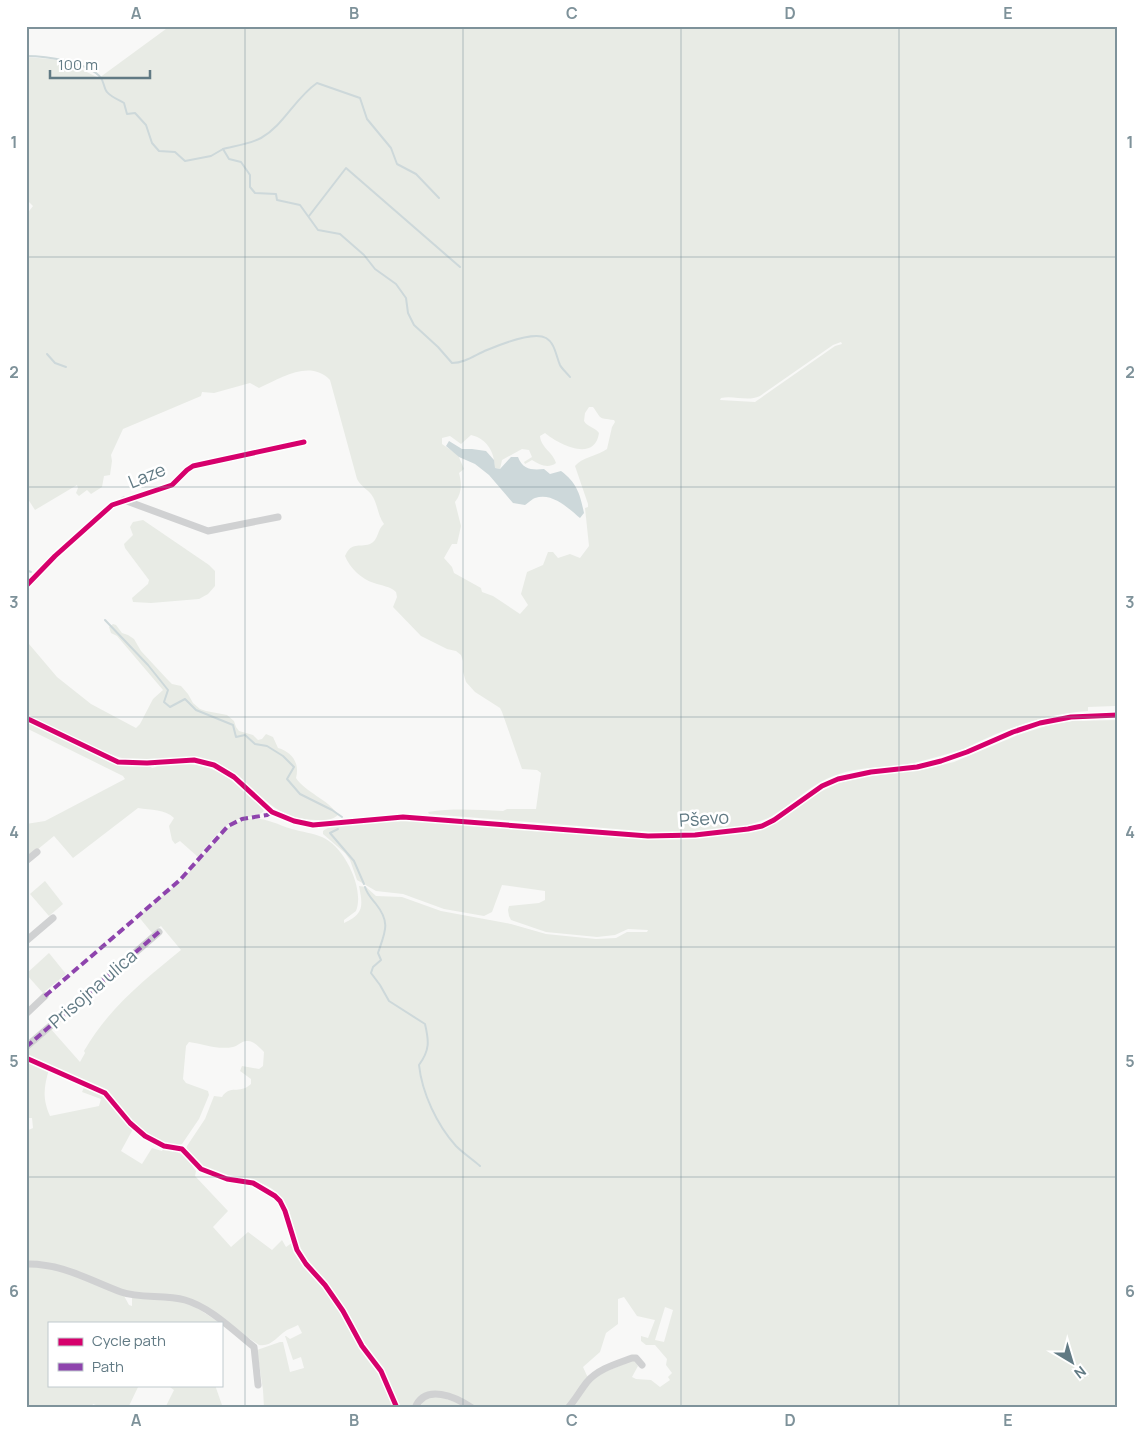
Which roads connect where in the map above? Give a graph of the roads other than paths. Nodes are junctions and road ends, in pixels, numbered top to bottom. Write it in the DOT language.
graph roads {
  1 [pos="304,442"];
  2 [pos="124,500"];
  3 [pos="278,517"];
  4 [pos="26,586"];
  5 [pos="1118,715"];
  6 [pos="26,718"];
  7 [pos="37,852"];
  8 [pos="26,861"];
  9 [pos="53,918"];
  10 [pos="159,932"];
  11 [pos="26,941"];
  12 [pos="45,996"];
  13 [pos="26,1014"];
  14 [pos="26,1047"];
  15 [pos="26,1058"];
  16 [pos="26,1264"];
  17 [pos="642,1365"];
  18 [pos="258,1385"];
  19 [pos="397,1408"];
  20 [pos="415,1408"];
  21 [pos="472,1408"];
  22 [pos="568,1408"];
  1 -- 2 [label="street, Laze"];
  2 -- 3 [label="street, Laze"];
  2 -- 4 [label="street, Laze"];
  5 -- 6 [label="street, Pševo"];
  7 -- 8 [label="street"];
  9 -- 11 [label="street"];
  10 -- 14 [label="street, Prisojna ulica"];
  12 -- 13 [label="street"];
  15 -- 19 [label="street"];
  16 -- 18 [label="street"];
  17 -- 22 [label="street"];
  20 -- 21 [label="street"];
}
